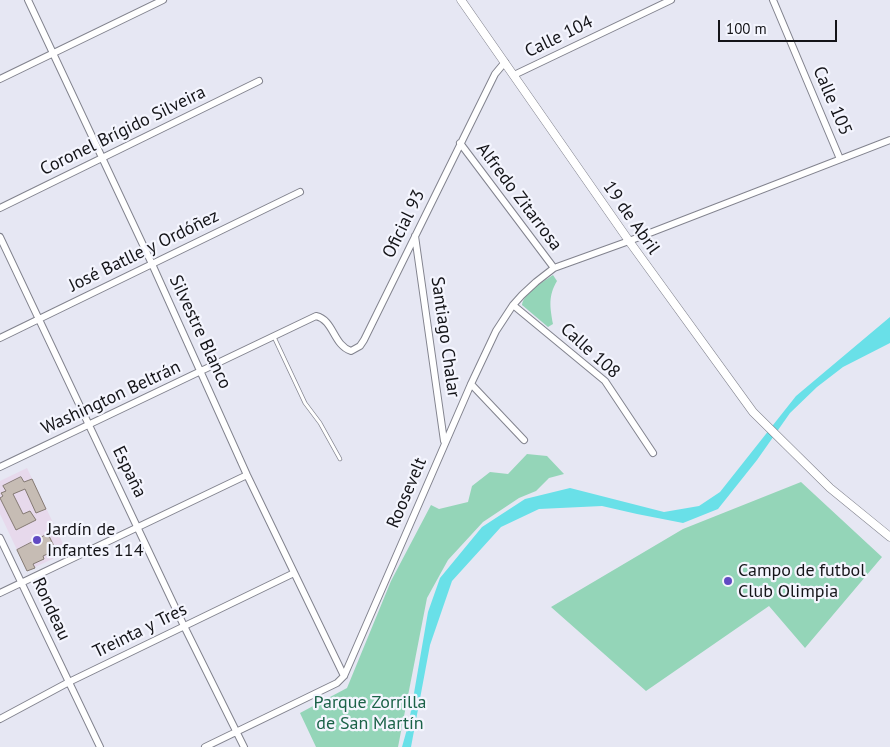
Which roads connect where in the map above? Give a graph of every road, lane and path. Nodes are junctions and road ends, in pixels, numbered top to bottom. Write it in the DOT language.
graph roads {
  1 [pos="28,0"];
  2 [pos="163,0"];
  3 [pos="461,0"];
  4 [pos="671,0"];
  5 [pos="773,0"];
  6 [pos="53,54"];
  7 [pos="505,62"];
  8 [pos="514,76"];
  9 [pos="0,79"];
  10 [pos="259,81"];
  11 [pos="890,140"];
  12 [pos="460,143"];
  13 [pos="102,159"];
  14 [pos="840,159"];
  15 [pos="300,192"];
  16 [pos="0,208"];
  17 [pos="415,235"];
  18 [pos="0,237"];
  19 [pos="629,242"];
  20 [pos="152,264"];
  21 [pos="554,268"];
  22 [pos="513,306"];
  23 [pos="316,316"];
  24 [pos="38,319"];
  25 [pos="274,336"];
  26 [pos="0,338"];
  27 [pos="202,372"];
  28 [pos="471,384"];
  29 [pos="89,425"];
  30 [pos="524,440"];
  31 [pos="444,442"];
  32 [pos="653,453"];
  33 [pos="340,459"];
  34 [pos="0,467"];
  35 [pos="247,475"];
  36 [pos="138,528"];
  37 [pos="890,537"];
  38 [pos="0,538"];
  39 [pos="294,573"];
  40 [pos="22,582"];
  41 [pos="0,593"];
  42 [pos="184,626"];
  43 [pos="344,676"];
  44 [pos="69,682"];
  45 [pos="0,719"];
  46 [pos="236,732"];
  47 [pos="100,747"];
  48 [pos="205,747"];
  49 [pos="244,747"];
  1 -- 6 [label="street, Silvestre Blanco"];
  2 -- 6 [label="street"];
  3 -- 7 [label="street, 19 de Abril"];
  4 -- 8 [label="street, Calle 104"];
  5 -- 14 [label="street, Calle 105"];
  6 -- 9 [label="street"];
  6 -- 13 [label="street, Silvestre Blanco"];
  7 -- 8 [label="street, 19 de Abril"];
  7 -- 12 [label="street, Oficial 93"];
  8 -- 19 [label="street, 19 de Abril"];
  10 -- 13 [label="street, Coronel Brígido Silveira"];
  11 -- 14 [label="street, Roosevelt"];
  12 -- 17 [label="street, Oficial 93"];
  12 -- 21 [label="street, Alfredo Zitarrosa"];
  13 -- 16 [label="street, Coronel Brígido Silveira"];
  13 -- 20 [label="street, Silvestre Blanco"];
  14 -- 19 [label="street, Roosevelt"];
  15 -- 20 [label="street, José Batlle y Ordóñez"];
  17 -- 23 [label="street, Oficial 93"];
  17 -- 31 [label="street, Santiago Chalar"];
  18 -- 24 [label="street, España"];
  19 -- 21 [label="street, Roosevelt"];
  19 -- 37 [label="street, 19 de Abril"];
  20 -- 24 [label="street, José Batlle y Ordóñez"];
  20 -- 27 [label="street, Silvestre Blanco"];
  21 -- 22 [label="street, Roosevelt"];
  22 -- 28 [label="street, Roosevelt"];
  22 -- 32 [label="street, Calle 108"];
  23 -- 25 [label="street, Washington Beltrán"];
  24 -- 26 [label="street, José Batlle y Ordóñez"];
  24 -- 29 [label="street, España"];
  25 -- 27 [label="street, Washington Beltrán"];
  25 -- 33 [label="lane"];
  27 -- 29 [label="street, Washington Beltrán"];
  27 -- 35 [label="street, Silvestre Blanco"];
  28 -- 30 [label="street"];
  28 -- 31 [label="street, Roosevelt"];
  29 -- 34 [label="street, Washington Beltrán"];
  29 -- 36 [label="street, España"];
  31 -- 43 [label="street, Roosevelt"];
  35 -- 36 [label="street"];
  35 -- 39 [label="street, Silvestre Blanco"];
  36 -- 40 [label="street"];
  36 -- 42 [label="street, España"];
  38 -- 40 [label="street, Rondeau"];
  39 -- 42 [label="street, Treinta y Tres"];
  39 -- 43 [label="street, Silvestre Blanco"];
  40 -- 41 [label="street"];
  40 -- 44 [label="street, Rondeau"];
  42 -- 44 [label="street, Treinta y Tres"];
  42 -- 46 [label="street, España"];
  43 -- 46 [label="street"];
  44 -- 45 [label="street, Treinta y Tres"];
  44 -- 47 [label="street, Rondeau"];
  46 -- 48 [label="street"];
  46 -- 49 [label="street, España"];
}
